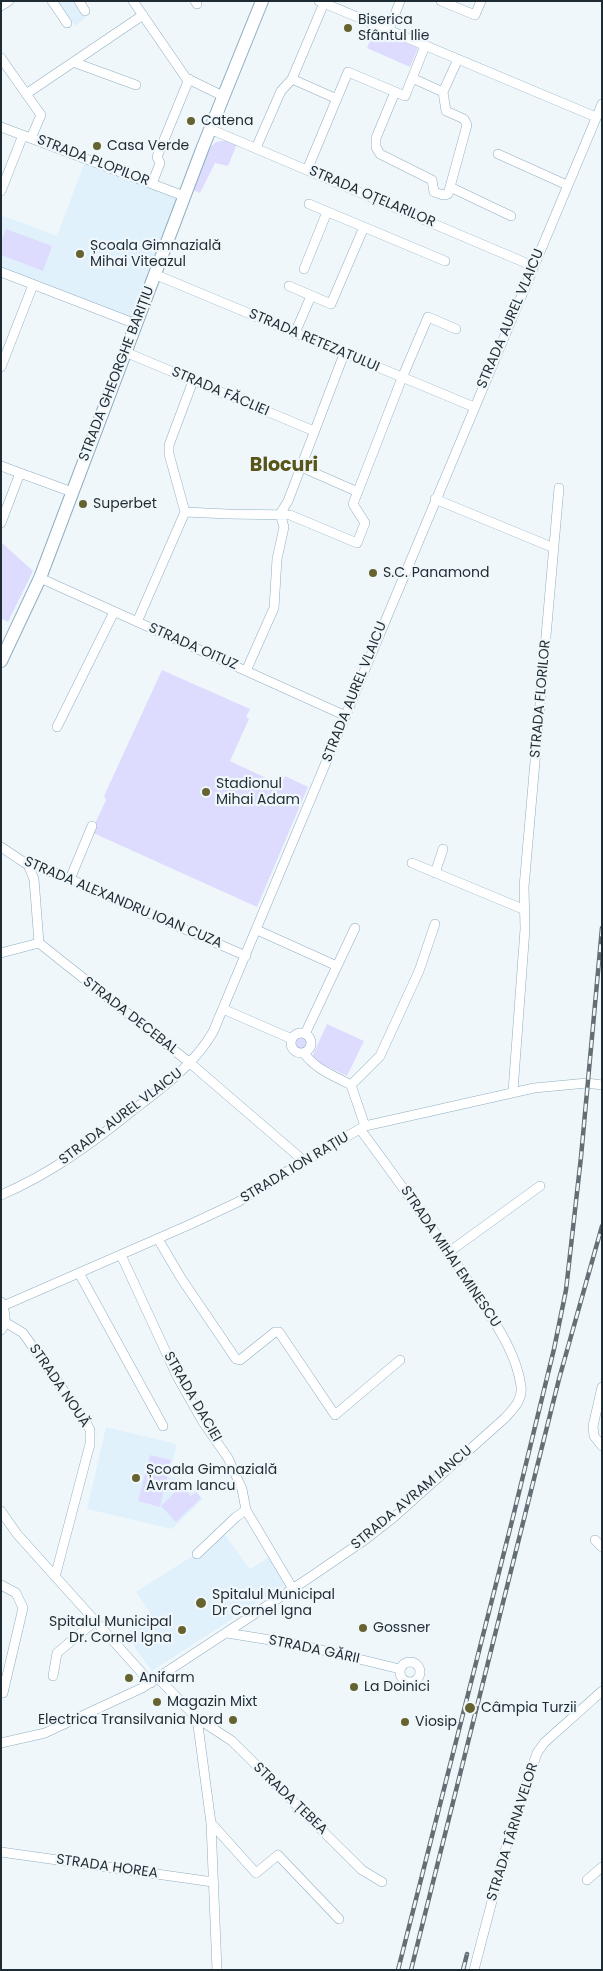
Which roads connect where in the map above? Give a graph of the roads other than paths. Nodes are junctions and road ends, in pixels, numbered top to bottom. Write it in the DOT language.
graph roads {
  1 [pos="9,1"];
  2 [pos="52,1"];
  3 [pos="79,1"];
  4 [pos="133,1"];
  5 [pos="262,1"];
  6 [pos="400,1"];
  7 [pos="441,1"];
  8 [pos="481,1"];
  9 [pos="322,2"];
  10 [pos="451,3"];
  11 [pos="1,6"];
  12 [pos="85,11"];
  13 [pos="143,15"];
  14 [pos="67,23"];
  15 [pos="389,30"];
  16 [pos="425,46"];
  17 [pos="1,58"];
  18 [pos="458,59"];
  19 [pos="73,62"];
  20 [pos="412,78"];
  21 [pos="292,79"];
  22 [pos="189,80"];
  23 [pos="136,85"];
  24 [pos="395,92"];
  25 [pos="443,92"];
  26 [pos="26,94"];
  27 [pos="223,96"];
  28 [pos="337,99"];
  29 [pos="602,104"];
  30 [pos="596,117"];
  31 [pos="1,127"];
  32 [pos="210,129"];
  33 [pos="27,136"];
  34 [pos="256,148"];
  35 [pos="498,154"];
  36 [pos="307,170"];
  37 [pos="152,184"];
  38 [pos="567,185"];
  39 [pos="450,187"];
  40 [pos="1,191"];
  41 [pos="184,196"];
  42 [pos="309,204"];
  43 [pos="327,212"];
  44 [pos="510,216"];
  45 [pos="364,227"];
  46 [pos="445,261"];
  47 [pos="533,266"];
  48 [pos="304,269"];
  49 [pos="1,272"];
  50 [pos="154,274"];
  51 [pos="33,285"];
  52 [pos="288,286"];
  53 [pos="311,296"];
  54 [pos="136,324"];
  55 [pos="456,329"];
  56 [pos="295,334"];
  57 [pos="125,352"];
  58 [pos="344,354"];
  59 [pos="1,367"];
  60 [pos="402,378"];
  61 [pos="193,381"];
  62 [pos="474,407"];
  63 [pos="314,431"];
  64 [pos="1,466"];
  65 [pos="301,467"];
  66 [pos="20,473"];
  67 [pos="559,488"];
  68 [pos="72,492"];
  69 [pos="358,492"];
  70 [pos="435,499"];
  71 [pos="185,512"];
  72 [pos="280,514"];
  73 [pos="1,523"];
  74 [pos="554,548"];
  75 [pos="40,578"];
  76 [pos="114,612"];
  77 [pos="137,622"];
  78 [pos="1,661"];
  79 [pos="246,671"];
  80 [pos="346,716"];
  81 [pos="57,727"];
  82 [pos="92,826"];
  83 [pos="1,847"];
  84 [pos="443,849"];
  85 [pos="412,863"];
  86 [pos="28,865"];
  87 [pos="435,873"];
  88 [pos="70,879"];
  89 [pos="525,910"];
  90 [pos="435,924"];
  91 [pos="354,928"];
  92 [pos="257,930"];
  93 [pos="39,943"];
  94 [pos="1,953"];
  95 [pos="246,956"];
  96 [pos="337,966"];
  97 [pos="223,1009"];
  98 [pos="305,1034"];
  99 [pos="292,1039"];
  100 [pos="304,1053"];
  101 [pos="190,1063"];
  102 [pos="350,1085"];
  103 [pos="602,1085"];
  104 [pos="514,1091"];
  105 [pos="362,1127"];
  106 [pos="304,1161"];
  107 [pos="540,1186"];
  108 [pos="1,1195"];
  109 [pos="158,1239"];
  110 [pos="449,1252"];
  111 [pos="121,1254"];
  112 [pos="79,1273"];
  113 [pos="2,1304"];
  114 [pos="3,1326"];
  115 [pos="400,1360"];
  116 [pos="602,1386"];
  117 [pos="521,1394"];
  118 [pos="163,1426"];
  119 [pos="602,1446"];
  120 [pos="246,1510"];
  121 [pos="1,1511"];
  122 [pos="595,1540"];
  123 [pos="602,1548"];
  124 [pos="198,1554"];
  125 [pos="55,1577"];
  126 [pos="1,1585"];
  127 [pos="293,1589"];
  128 [pos="95,1621"];
  129 [pos="227,1633"];
  130 [pos="400,1669"];
  131 [pos="53,1676"];
  132 [pos="154,1681"];
  133 [pos="602,1691"];
  134 [pos="3,1693"];
  135 [pos="197,1718"];
  136 [pos="1,1743"];
  137 [pos="211,1823"];
  138 [pos="1,1852"];
  139 [pos="602,1867"];
  140 [pos="587,1880"];
  141 [pos="213,1882"];
  142 [pos="382,1882"];
  143 [pos="339,1919"];
  144 [pos="217,1970"];
  145 [pos="474,1970"];
  1 -- 11 [label="street"];
  2 -- 14 [label="street"];
  3 -- 12 [label="street"];
  4 -- 13 [label="street"];
  5 -- 27 [label="street, STRADA GHEORGHE BARIȚIU"];
  6 -- 15 [label="street"];
  7 -- 10 [label="street"];
  8 -- 10 [label="street"];
  9 -- 15 [label="street"];
  9 -- 21 [label="street"];
  13 -- 19 [label="street"];
  13 -- 22 [label="street"];
  15 -- 16 [label="street"];
  16 -- 18 [label="street"];
  16 -- 20 [label="street"];
  17 -- 26 [label="street"];
  18 -- 25 [label="street"];
  18 -- 30 [label="street"];
  19 -- 23 [label="street"];
  19 -- 26 [label="street"];
  20 -- 24 [label="street"];
  20 -- 25 [label="street"];
  21 -- 28 [label="street"];
  21 -- 34 [label="street"];
  22 -- 27 [label="street"];
  22 -- 37 [label="street"];
  24 -- 28 [label="street"];
  24 -- 39 [label="street"];
  25 -- 39 [label="street"];
  26 -- 33 [label="street"];
  27 -- 32 [label="street, STRADA GHEORGHE BARIȚIU"];
  28 -- 36 [label="street"];
  29 -- 30 [label="street, STRADA AUREL VLAICU"];
  30 -- 38 [label="street, STRADA AUREL VLAICU"];
  31 -- 33 [label="street, STRADA PLOPILOR"];
  32 -- 34 [label="street, STRADA OȚELARILOR"];
  32 -- 41 [label="street, STRADA GHEORGHE BARIȚIU"];
  33 -- 37 [label="street, STRADA PLOPILOR"];
  33 -- 40 [label="street"];
  34 -- 36 [label="street, STRADA OȚELARILOR"];
  35 -- 38 [label="street"];
  36 -- 47 [label="street, STRADA OȚELARILOR"];
  37 -- 41 [label="street, STRADA PLOPILOR"];
  38 -- 47 [label="street, STRADA AUREL VLAICU"];
  39 -- 44 [label="street"];
  41 -- 50 [label="street, STRADA GHEORGHE BARIȚIU"];
  42 -- 43 [label="street"];
  43 -- 45 [label="street"];
  43 -- 48 [label="street"];
  45 -- 46 [label="street"];
  45 -- 53 [label="street"];
  47 -- 62 [label="street, STRADA AUREL VLAICU"];
  49 -- 51 [label="street"];
  50 -- 54 [label="street, STRADA GHEORGHE BARIȚIU"];
  50 -- 56 [label="street, STRADA RETEZATULUI"];
  51 -- 54 [label="street"];
  51 -- 59 [label="street"];
  52 -- 53 [label="street"];
  53 -- 56 [label="street"];
  54 -- 57 [label="street, STRADA GHEORGHE BARIȚIU"];
  55 -- 60 [label="street"];
  56 -- 58 [label="street, STRADA RETEZATULUI"];
  57 -- 61 [label="street, STRADA FĂCLIEI"];
  57 -- 68 [label="street, STRADA GHEORGHE BARIȚIU"];
  58 -- 60 [label="street, STRADA RETEZATULUI"];
  58 -- 63 [label="street"];
  60 -- 62 [label="street, STRADA RETEZATULUI"];
  60 -- 69 [label="street"];
  61 -- 63 [label="street, STRADA FĂCLIEI"];
  61 -- 71 [label="street"];
  62 -- 70 [label="street, STRADA AUREL VLAICU"];
  63 -- 65 [label="street"];
  64 -- 66 [label="street"];
  65 -- 69 [label="street"];
  65 -- 72 [label="street"];
  66 -- 68 [label="street"];
  66 -- 73 [label="street"];
  67 -- 74 [label="street, STRADA FLORILOR"];
  68 -- 75 [label="street, STRADA GHEORGHE BARIȚIU"];
  69 -- 72 [label="street"];
  70 -- 74 [label="street"];
  70 -- 80 [label="street, STRADA AUREL VLAICU"];
  71 -- 72 [label="street"];
  71 -- 77 [label="street"];
  72 -- 79 [label="street"];
  74 -- 89 [label="street, STRADA FLORILOR"];
  75 -- 76 [label="street, STRADA OITUZ"];
  75 -- 78 [label="street, STRADA GHEORGHE BARIȚIU"];
  76 -- 77 [label="street, STRADA OITUZ"];
  76 -- 81 [label="street"];
  77 -- 79 [label="street, STRADA OITUZ"];
  79 -- 80 [label="street, STRADA OITUZ"];
  80 -- 92 [label="street, STRADA AUREL VLAICU"];
  82 -- 88 [label="street"];
  83 -- 86 [label="street, STRADA ALEXANDRU IOAN CUZA"];
  84 -- 87 [label="street"];
  85 -- 87 [label="street"];
  86 -- 88 [label="street, STRADA ALEXANDRU IOAN CUZA"];
  86 -- 93 [label="street"];
  87 -- 89 [label="street"];
  88 -- 95 [label="street, STRADA ALEXANDRU IOAN CUZA"];
  89 -- 104 [label="street, STRADA FLORILOR"];
  90 -- 102 [label="street"];
  91 -- 96 [label="street"];
  92 -- 95 [label="street, STRADA AUREL VLAICU"];
  92 -- 96 [label="street"];
  93 -- 94 [label="street"];
  93 -- 101 [label="street, STRADA DECEBAL"];
  95 -- 97 [label="street, STRADA AUREL VLAICU"];
  96 -- 98 [label="street"];
  97 -- 99 [label="street"];
  97 -- 101 [label="street, STRADA AUREL VLAICU"];
  98 -- 99 [label="street"];
  98 -- 100 [label="street"];
  99 -- 100 [label="street"];
  100 -- 102 [label="street"];
  101 -- 106 [label="street, STRADA DECEBAL"];
  101 -- 108 [label="street, STRADA AUREL VLAICU"];
  102 -- 105 [label="street, STRADA MIHAI EMINESCU"];
  103 -- 104 [label="street, STRADA ION RAȚIU"];
  104 -- 105 [label="street, STRADA ION RAȚIU"];
  105 -- 106 [label="street, STRADA ION RAȚIU"];
  105 -- 110 [label="street, STRADA MIHAI EMINESCU"];
  106 -- 109 [label="street, STRADA ION RAȚIU"];
  107 -- 110 [label="street"];
  109 -- 111 [label="street, STRADA ION RAȚIU"];
  109 -- 115 [label="street"];
  110 -- 117 [label="street, STRADA MIHAI EMINESCU"];
  111 -- 112 [label="street, STRADA ION RAȚIU"];
  111 -- 120 [label="street, STRADA DACIEI"];
  112 -- 113 [label="street, STRADA ION RAȚIU"];
  112 -- 118 [label="street"];
  113 -- 114 [label="street"];
  114 -- 125 [label="street, STRADA NOUĂ"];
  116 -- 119 [label="street"];
  117 -- 127 [label="street, STRADA AVRAM IANCU"];
  120 -- 124 [label="street"];
  120 -- 127 [label="street, STRADA DACIEI"];
  121 -- 125 [label="street, STRADA ȚEBEA"];
  122 -- 123 [label="street"];
  125 -- 128 [label="street, STRADA ȚEBEA"];
  126 -- 134 [label="street"];
  127 -- 129 [label="street, STRADA AVRAM IANCU"];
  128 -- 131 [label="street"];
  128 -- 132 [label="street, STRADA ȚEBEA"];
  129 -- 130 [label="street, STRADA GĂRII"];
  129 -- 132 [label="street, STRADA AVRAM IANCU"];
  132 -- 135 [label="street, STRADA ȚEBEA"];
  132 -- 136 [label="street, STRADA AVRAM IANCU"];
  133 -- 145 [label="street, STRADA TÂRNAVELOR"];
  135 -- 137 [label="street"];
  135 -- 142 [label="street, STRADA ȚEBEA"];
  137 -- 141 [label="street"];
  137 -- 143 [label="street"];
  138 -- 141 [label="street, STRADA HOREA"];
  139 -- 140 [label="street"];
  141 -- 144 [label="street"];
}
